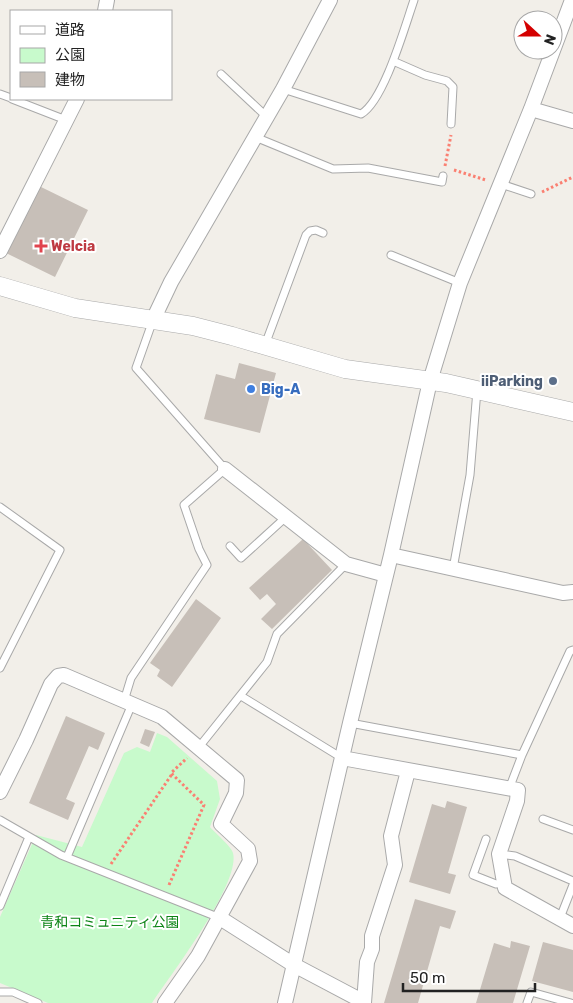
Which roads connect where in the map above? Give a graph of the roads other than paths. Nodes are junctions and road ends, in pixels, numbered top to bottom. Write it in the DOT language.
graph roads {
  1 [pos="330,0"];
  2 [pos="414,0"];
  3 [pos="572,0"];
  4 [pos="393,62"];
  5 [pos="221,74"];
  6 [pos="283,89"];
  7 [pos="15,100"];
  8 [pos="76,100"];
  9 [pos="531,109"];
  10 [pos="267,117"];
  11 [pos="66,120"];
  12 [pos="573,120"];
  13 [pos="451,124"];
  14 [pos="255,137"];
  15 [pos="443,176"];
  16 [pos="501,184"];
  17 [pos="531,194"];
  18 [pos="323,233"];
  19 [pos="0,251"];
  20 [pos="391,255"];
  21 [pos="460,283"];
  22 [pos="0,286"];
  23 [pos="153,320"];
  24 [pos="265,345"];
  25 [pos="430,381"];
  26 [pos="477,389"];
  27 [pos="573,412"];
  28 [pos="225,470"];
  29 [pos="0,507"];
  30 [pos="286,517"];
  31 [pos="230,546"];
  32 [pos="391,555"];
  33 [pos="346,564"];
  34 [pos="453,569"];
  35 [pos="386,575"];
  36 [pos="573,592"];
  37 [pos="573,650"];
  38 [pos="0,668"];
  39 [pos="241,696"];
  40 [pos="128,702"];
  41 [pos="350,723"];
  42 [pos="199,748"];
  43 [pos="522,755"];
  44 [pos="342,758"];
  45 [pos="408,771"];
  46 [pos="509,788"];
  47 [pos="0,792"];
  48 [pos="543,818"];
  49 [pos="0,820"];
  50 [pos="573,830"];
  51 [pos="29,837"];
  52 [pos="486,839"];
  53 [pos="499,854"];
  54 [pos="67,858"];
  55 [pos="573,881"];
  56 [pos="504,883"];
  57 [pos="573,885"];
  58 [pos="0,906"];
  59 [pos="220,918"];
  60 [pos="560,918"];
  61 [pos="573,926"];
  62 [pos="294,965"];
  63 [pos="0,992"];
  64 [pos="364,1002"];
  65 [pos="38,1003"];
  66 [pos="165,1003"];
  67 [pos="286,1003"];
  68 [pos="527,1003"];
  69 [pos="572,1003"];
  1 -- 6 [label="street"];
  2 -- 4 [label="lane"];
  3 -- 9 [label="street"];
  4 -- 6 [label="lane"];
  4 -- 13 [label="lane"];
  5 -- 10 [label="lane"];
  6 -- 10 [label="street"];
  7 -- 11 [label="lane"];
  8 -- 11 [label="street"];
  9 -- 12 [label="street"];
  9 -- 16 [label="street"];
  10 -- 14 [label="street"];
  11 -- 19 [label="street"];
  14 -- 15 [label="lane"];
  14 -- 23 [label="street"];
  16 -- 17 [label="lane"];
  16 -- 21 [label="street"];
  18 -- 24 [label="lane"];
  20 -- 21 [label="lane"];
  21 -- 25 [label="street"];
  22 -- 23 [label="street"];
  23 -- 24 [label="street"];
  23 -- 28 [label="lane"];
  24 -- 25 [label="street"];
  25 -- 26 [label="street"];
  25 -- 32 [label="street"];
  26 -- 27 [label="street"];
  26 -- 34 [label="lane"];
  28 -- 30 [label="street"];
  28 -- 40 [label="lane"];
  29 -- 38 [label="lane"];
  30 -- 31 [label="lane"];
  30 -- 33 [label="street"];
  32 -- 34 [label="street"];
  32 -- 35 [label="street"];
  33 -- 35 [label="street"];
  33 -- 39 [label="lane"];
  34 -- 36 [label="street"];
  35 -- 41 [label="street"];
  37 -- 43 [label="lane"];
  39 -- 42 [label="lane"];
  39 -- 44 [label="lane"];
  40 -- 42 [label="street"];
  40 -- 47 [label="street"];
  40 -- 54 [label="lane"];
  41 -- 43 [label="lane"];
  41 -- 44 [label="street"];
  42 -- 59 [label="street"];
  43 -- 46 [label="lane"];
  44 -- 45 [label="street"];
  44 -- 62 [label="street"];
  45 -- 46 [label="street"];
  45 -- 64 [label="street"];
  46 -- 53 [label="street"];
  48 -- 50 [label="lane"];
  49 -- 51 [label="lane"];
  51 -- 54 [label="lane"];
  51 -- 58 [label="lane"];
  52 -- 56 [label="lane"];
  53 -- 55 [label="lane"];
  53 -- 56 [label="street"];
  54 -- 59 [label="lane"];
  56 -- 60 [label="street"];
  57 -- 60 [label="lane"];
  59 -- 62 [label="street"];
  59 -- 66 [label="street"];
  60 -- 61 [label="street"];
  62 -- 64 [label="street"];
  62 -- 67 [label="street"];
  63 -- 65 [label="lane"];
  68 -- 69 [label="lane"];
}
